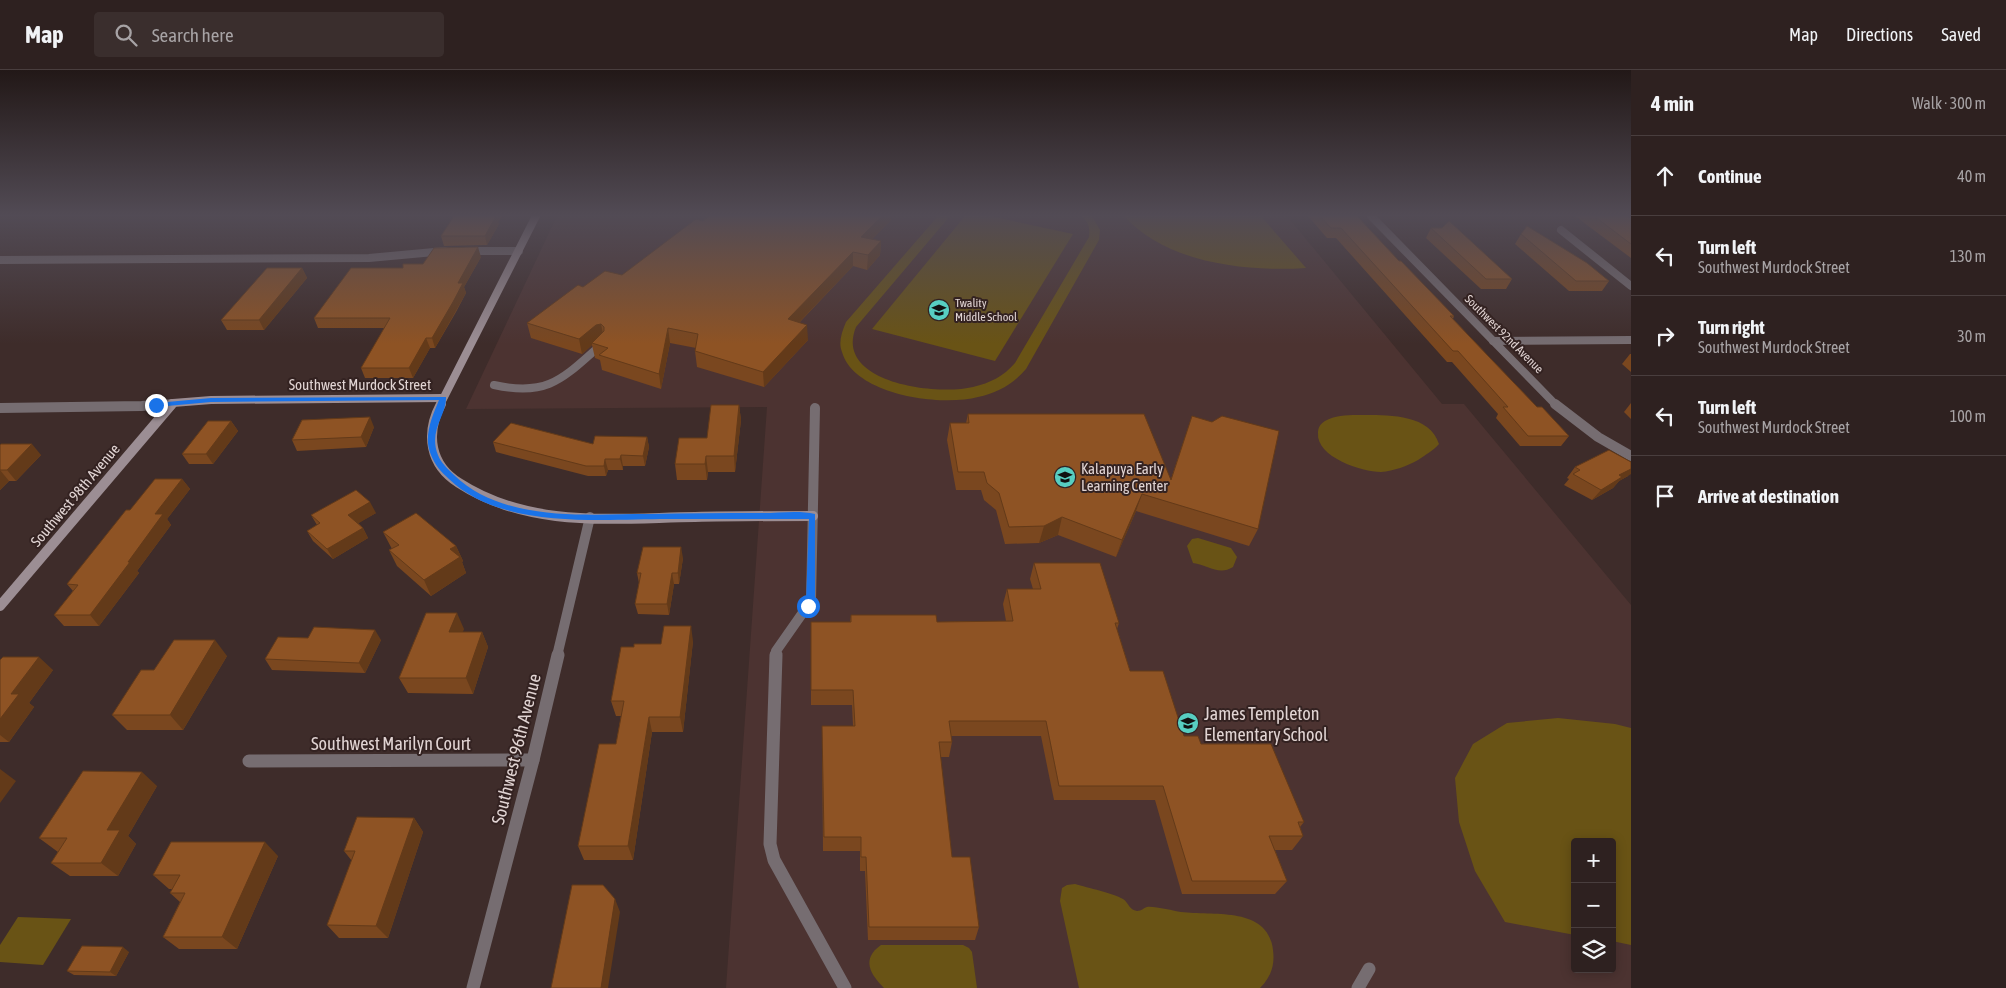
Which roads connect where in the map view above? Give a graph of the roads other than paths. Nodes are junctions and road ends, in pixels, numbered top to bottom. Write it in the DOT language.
graph roads {
  1 [pos="214,259"];
  2 [pos="515,259"];
  3 [pos="1413,259"];
  4 [pos="1597,259"];
  5 [pos="0,260"];
  6 [pos="1631,286"];
  7 [pos="1631,340"];
  8 [pos="1493,341"];
  9 [pos="602,344"];
  10 [pos="494,384"];
  11 [pos="443,398"];
  12 [pos="173,403"];
  13 [pos="0,408"];
  14 [pos="816,408"];
  15 [pos="1631,456"];
  16 [pos="813,516"];
  17 [pos="590,517"];
  18 [pos="0,606"];
  19 [pos="248,760"];
  20 [pos="533,760"];
  21 [pos="1369,969"];
  22 [pos="474,988"];
  23 [pos="846,988"];
  24 [pos="1358,988"];
  1 -- 5 [label="street"];
  2 -- 11 [label="street"];
  3 -- 8 [label="street, Southwest 92nd Avenue"];
  4 -- 6 [label="street"];
  7 -- 8 [label="street"];
  8 -- 15 [label="street, Southwest 92nd Avenue"];
  9 -- 10 [label="street"];
  11 -- 12 [label="street, Southwest Murdock Street"];
  11 -- 17 [label="street, Southwest Murdock Street"];
  12 -- 13 [label="street, Southwest Murdock Street"];
  12 -- 18 [label="street, Southwest 98th Avenue"];
  14 -- 16 [label="street"];
  16 -- 17 [label="street, Southwest Murdock Street"];
  16 -- 23 [label="street"];
  17 -- 20 [label="street, Southwest 96th Avenue"];
  19 -- 20 [label="street, Southwest Marilyn Court"];
  20 -- 22 [label="street, Southwest 96th Avenue"];
  21 -- 24 [label="street"];
}
